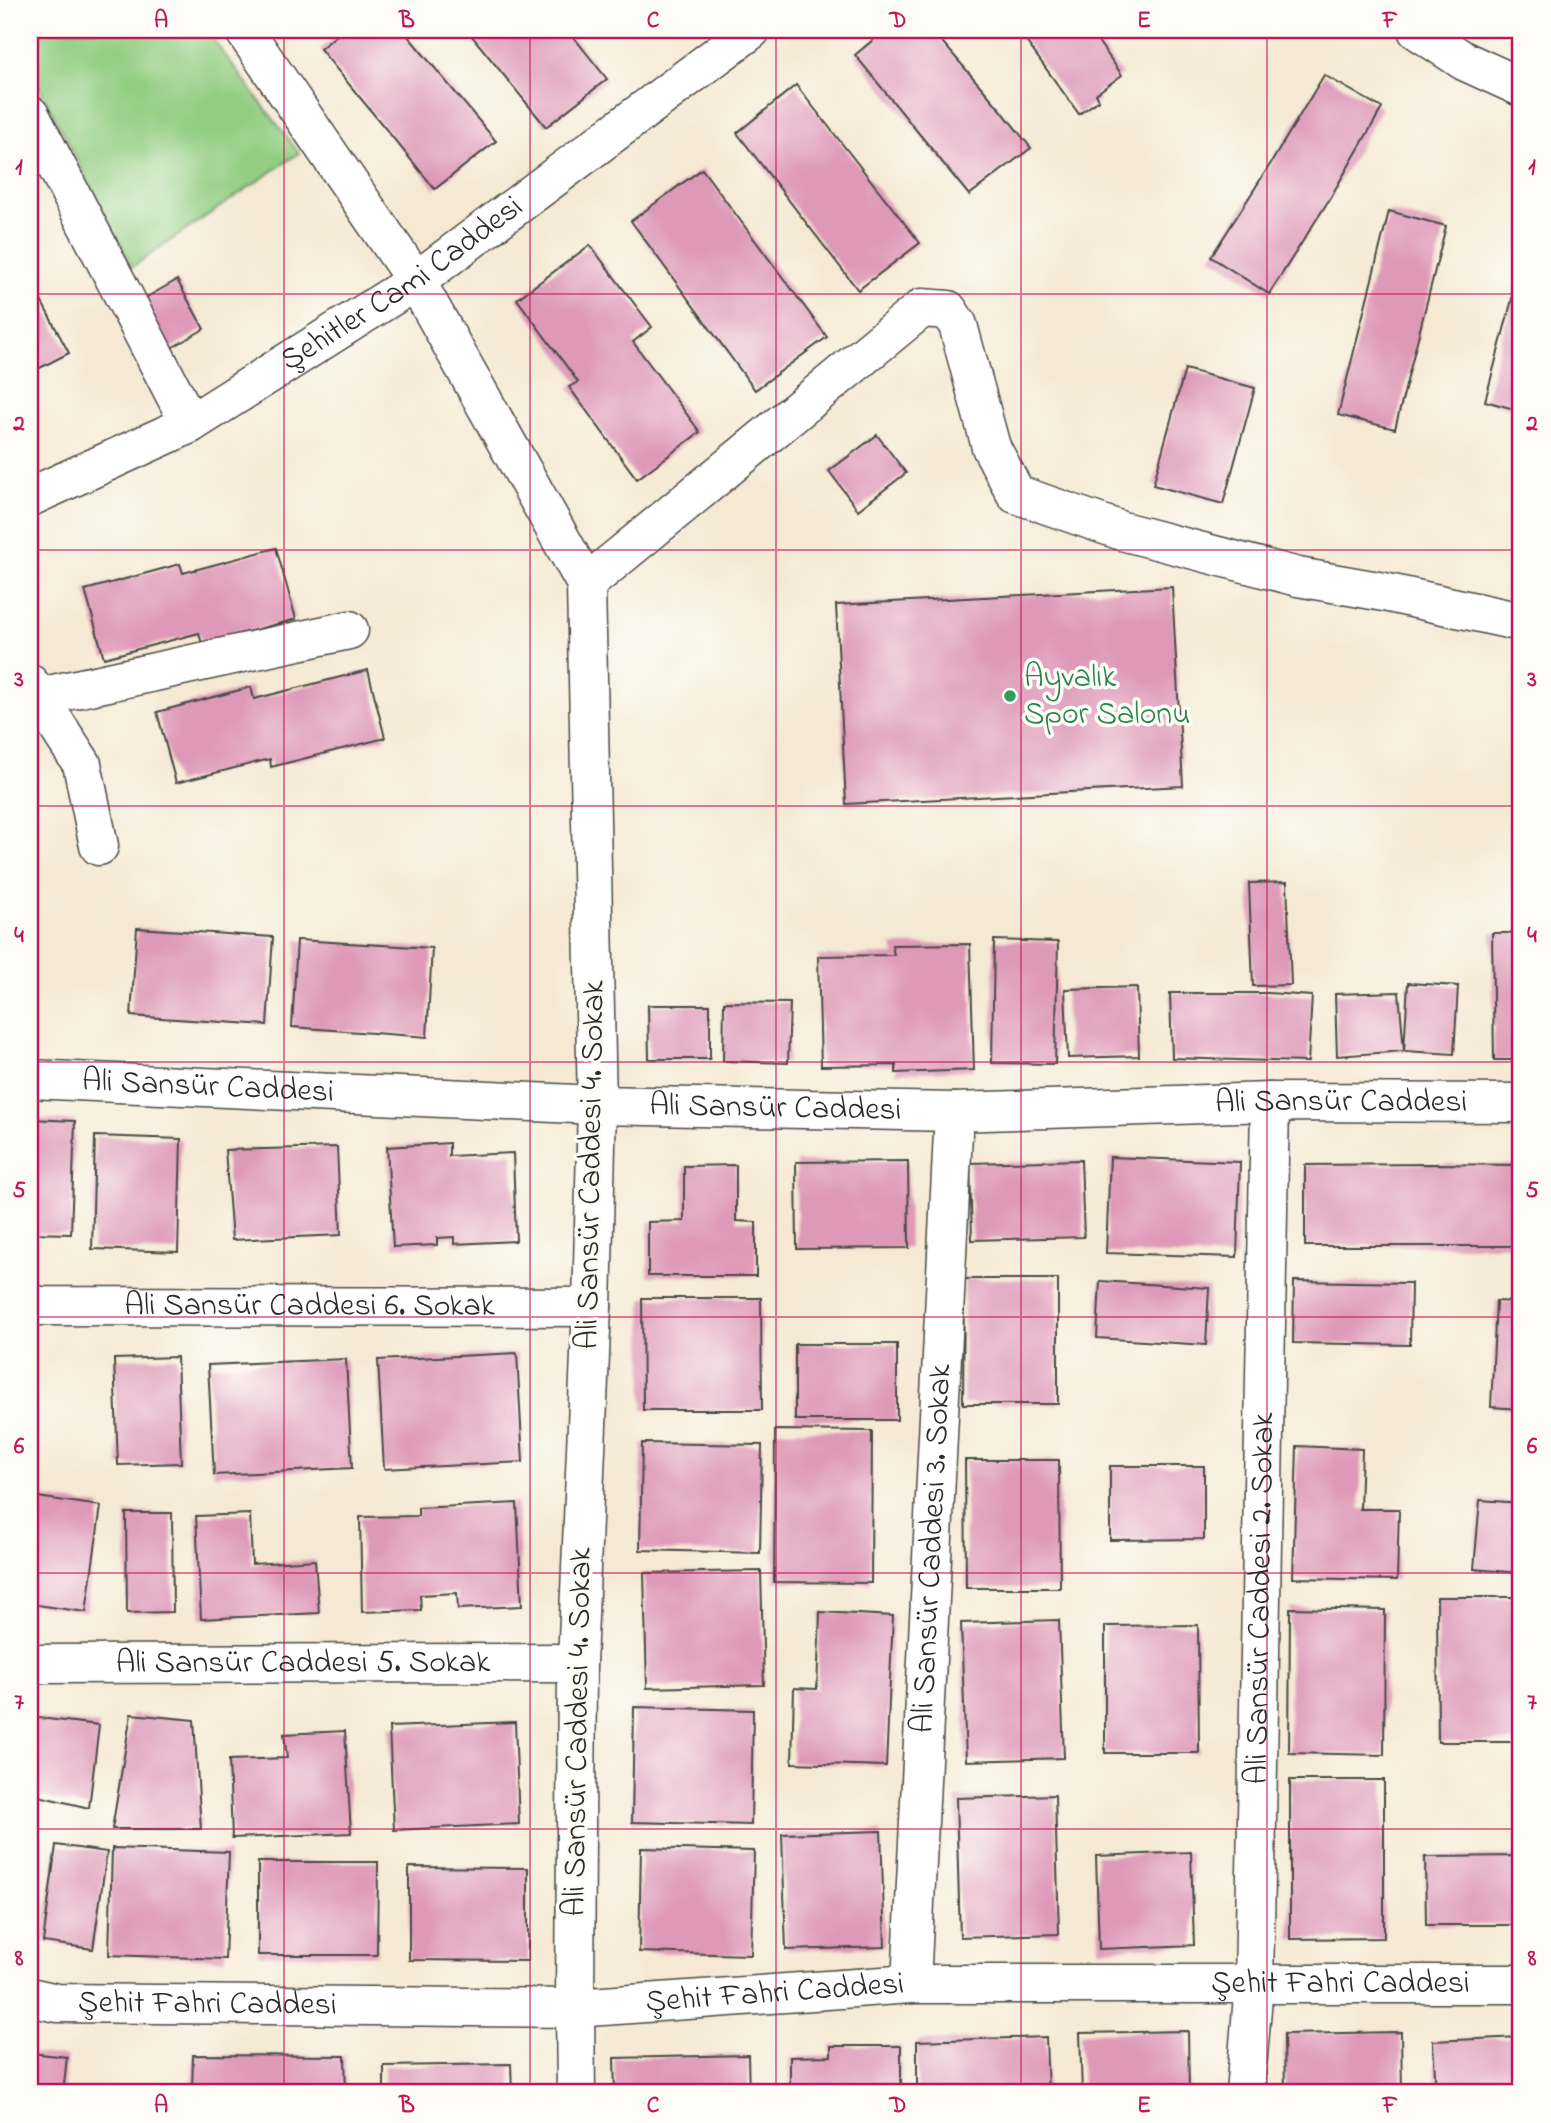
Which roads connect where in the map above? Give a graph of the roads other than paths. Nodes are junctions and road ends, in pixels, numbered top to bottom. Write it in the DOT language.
graph roads {
  1 [pos="244,30"];
  2 [pos="751,30"];
  3 [pos="1417,30"];
  4 [pos="1521,87"];
  5 [pos="34,133"];
  6 [pos="416,281"];
  7 [pos="190,424"];
  8 [pos="30,497"];
  9 [pos="586,584"];
  10 [pos="1521,622"];
  11 [pos="349,630"];
  12 [pos="33,693"];
  13 [pos="99,846"];
  14 [pos="30,1079"];
  15 [pos="1270,1102"];
  16 [pos="1521,1103"];
  17 [pos="597,1105"];
  18 [pos="954,1112"];
  19 [pos="30,1303"];
  20 [pos="592,1307"];
  21 [pos="30,1664"];
  22 [pos="577,1664"];
  23 [pos="911,1984"];
  24 [pos="1254,1984"];
  25 [pos="1521,1984"];
  26 [pos="30,1997"];
  27 [pos="575,2008"];
  28 [pos="576,2093"];
  29 [pos="1245,2093"];
  1 -- 6 [label="street, Ali Sansür Caddesi 4. Sokak"];
  2 -- 6 [label="street, Şehitler Cami Caddesi"];
  3 -- 4 [label="street"];
  5 -- 7 [label="street"];
  6 -- 7 [label="street, Şehitler Cami Caddesi"];
  6 -- 9 [label="street, Ali Sansür Caddesi 4. Sokak"];
  7 -- 8 [label="street, Şehitler Cami Caddesi"];
  9 -- 10 [label="street"];
  9 -- 17 [label="street, Ali Sansür Caddesi 4. Sokak"];
  11 -- 12 [label="street"];
  12 -- 13 [label="street"];
  14 -- 17 [label="street, Ali Sansür Caddesi"];
  15 -- 16 [label="street, Ali Sansür Caddesi"];
  15 -- 18 [label="street, Ali Sansür Caddesi"];
  15 -- 24 [label="street, Ali Sansür Caddesi 2. Sokak"];
  17 -- 18 [label="street, Ali Sansür Caddesi"];
  17 -- 20 [label="street, Ali Sansür Caddesi 4. Sokak"];
  18 -- 23 [label="street, Ali Sansür Caddesi 3. Sokak"];
  19 -- 20 [label="street, Ali Sansür Caddesi 6. Sokak"];
  20 -- 22 [label="street, Ali Sansür Caddesi 4. Sokak"];
  21 -- 22 [label="street, Ali Sansür Caddesi 5. Sokak"];
  22 -- 27 [label="street, Ali Sansür Caddesi 4. Sokak"];
  23 -- 24 [label="street, Şehit Fahri Caddesi"];
  23 -- 27 [label="street, Şehit Fahri Caddesi"];
  24 -- 25 [label="street, Şehit Fahri Caddesi"];
  24 -- 29 [label="street, Ali Sansür Caddesi 2. Sokak"];
  26 -- 27 [label="street, Şehit Fahri Caddesi"];
  27 -- 28 [label="street, Ali Sansür Caddesi 4. Sokak"];
}
